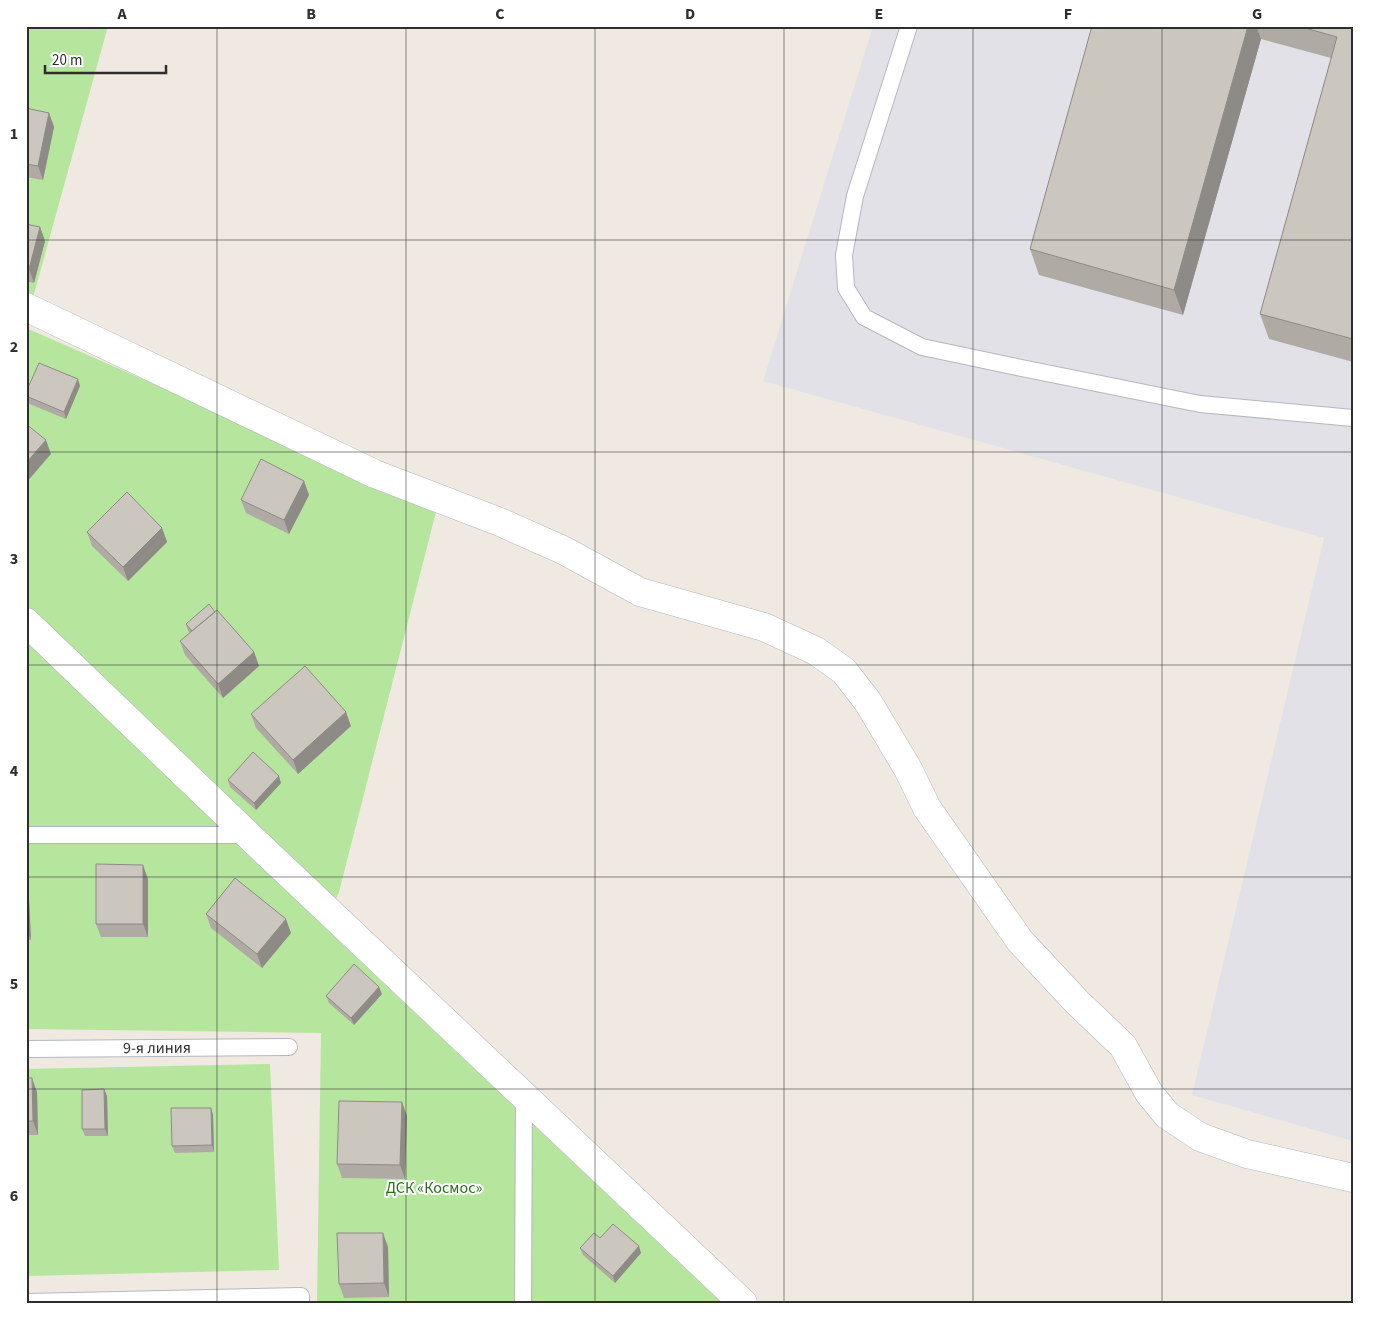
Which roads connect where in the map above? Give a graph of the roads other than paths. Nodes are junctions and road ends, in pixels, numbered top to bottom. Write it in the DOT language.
graph roads {
  1 [pos="908,26"];
  2 [pos="26,307"];
  3 [pos="1353,418"];
  4 [pos="26,622"];
  5 [pos="26,835"];
  6 [pos="248,835"];
  7 [pos="289,1047"];
  8 [pos="26,1049"];
  9 [pos="524,1096"];
  10 [pos="1353,1178"];
  11 [pos="301,1299"];
  12 [pos="26,1302"];
  13 [pos="523,1303"];
  14 [pos="743,1303"];
  1 -- 3 [label="lane"];
  2 -- 10 [label="street"];
  4 -- 6 [label="street"];
  5 -- 6 [label="lane"];
  6 -- 9 [label="street"];
  7 -- 8 [label="lane, 9-я линия"];
  9 -- 13 [label="lane"];
  9 -- 14 [label="street"];
  11 -- 12 [label="lane"];
}
